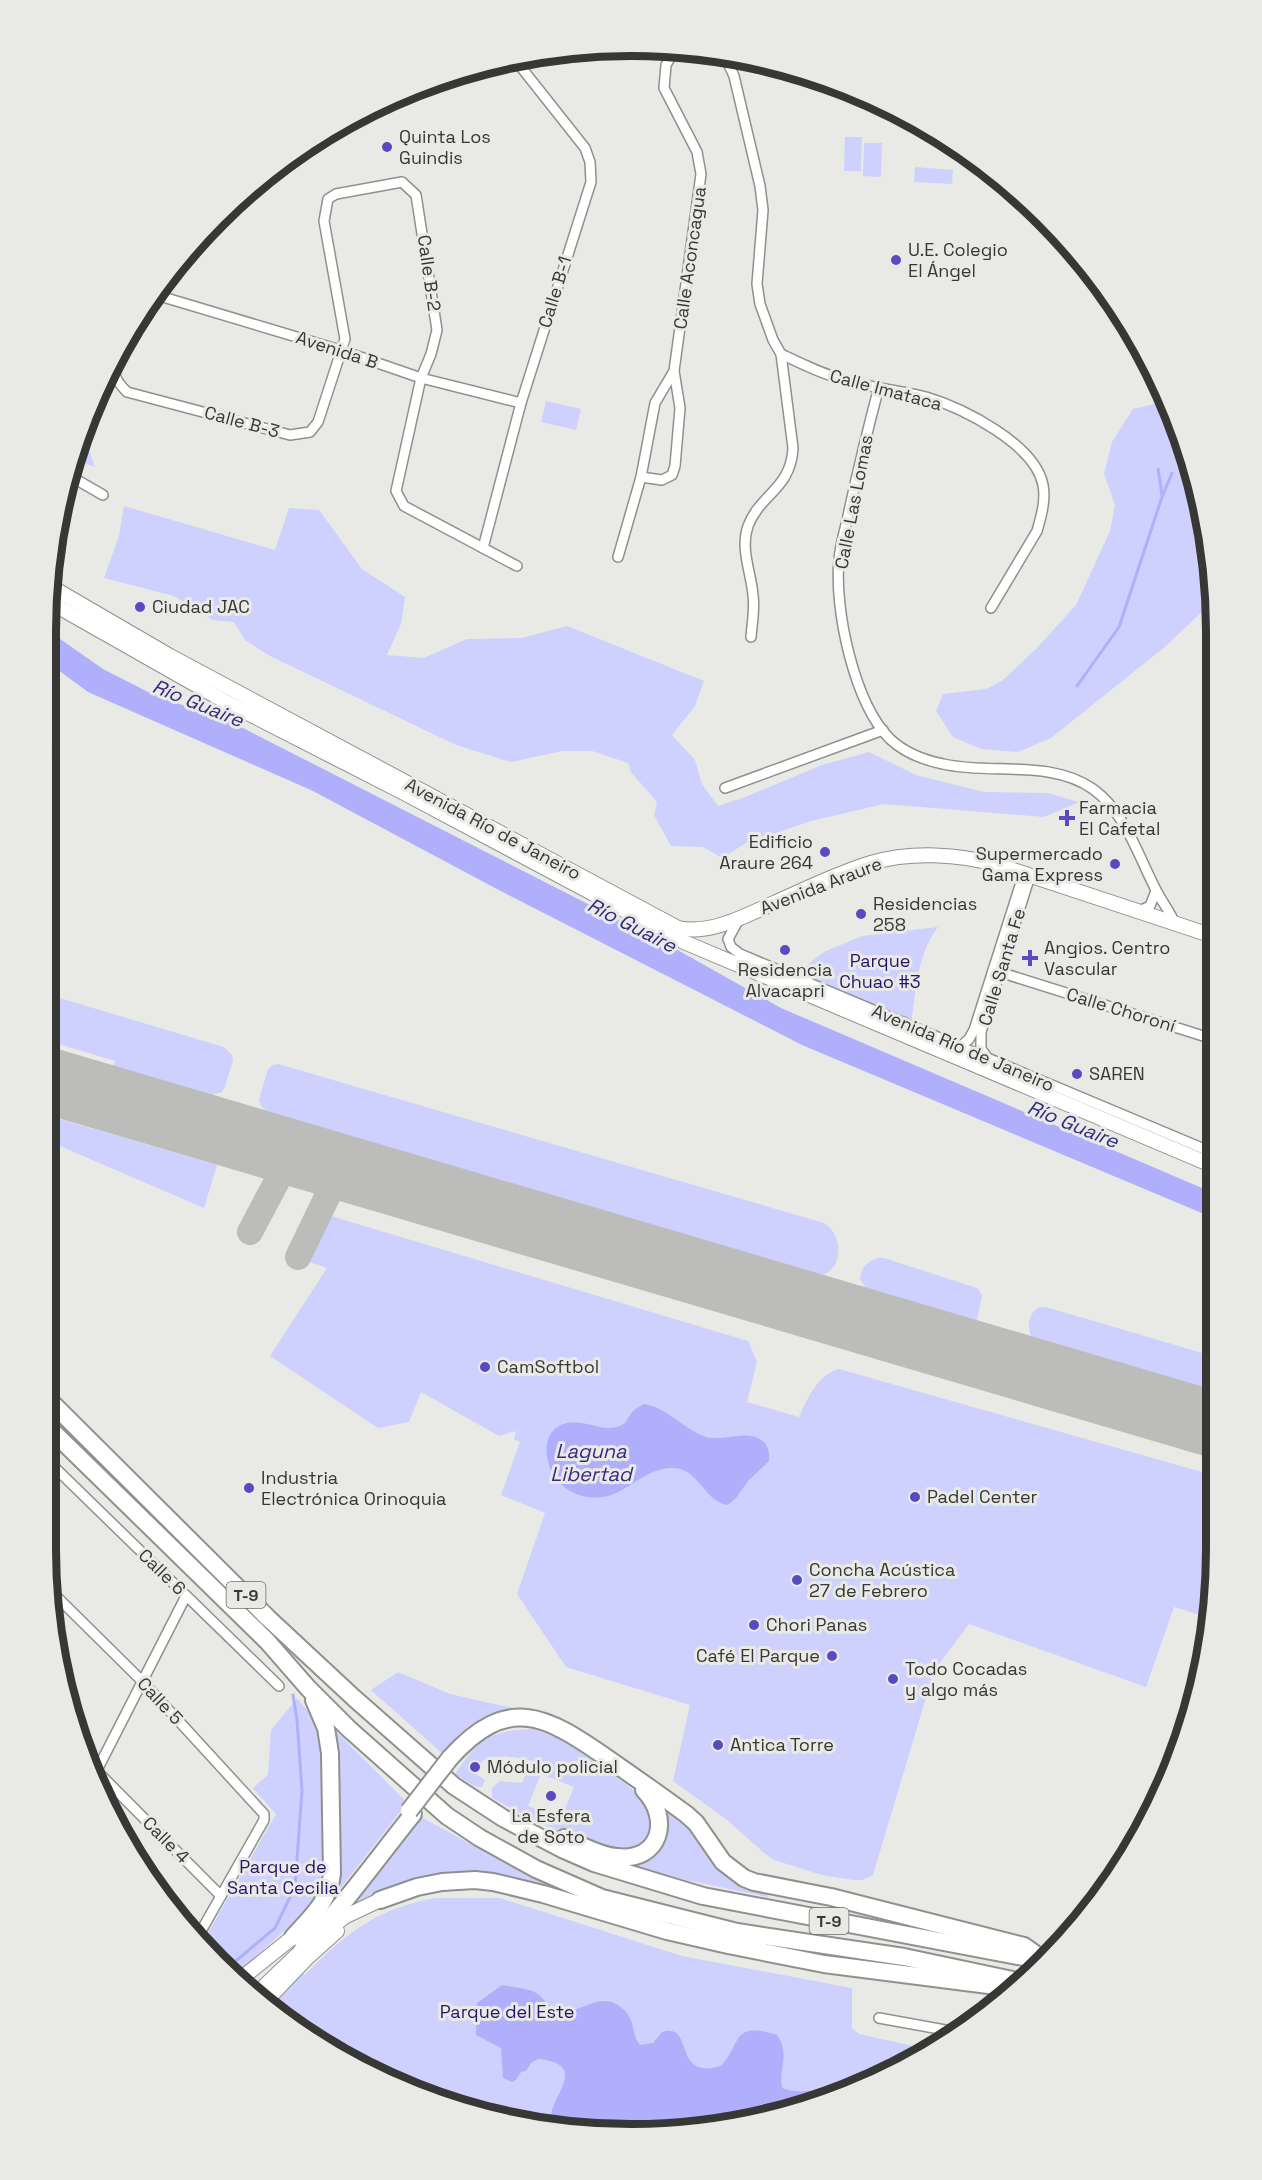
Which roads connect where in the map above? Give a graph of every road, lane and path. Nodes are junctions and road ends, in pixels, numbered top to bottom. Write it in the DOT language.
graph roads {
  1 [pos="670,57"];
  2 [pos="729,64"];
  3 [pos="521,67"];
  4 [pos="162,297"];
  5 [pos="340,350"];
  6 [pos="781,354"];
  7 [pos="674,371"];
  8 [pos="115,375"];
  9 [pos="421,378"];
  10 [pos="879,387"];
  11 [pos="521,403"];
  12 [pos="642,477"];
  13 [pos="76,480"];
  14 [pos="103,495"];
  15 [pos="483,548"];
  16 [pos="618,557"];
  17 [pos="517,566"];
  18 [pos="57,590"];
  19 [pos="57,606"];
  20 [pos="991,608"];
  21 [pos="751,637"];
  22 [pos="883,730"];
  23 [pos="725,788"];
  24 [pos="1027,874"];
  25 [pos="1156,891"];
  26 [pos="1137,912"];
  27 [pos="739,919"];
  28 [pos="1175,924"];
  29 [pos="1206,934"];
  30 [pos="996,971"];
  31 [pos="844,1011"];
  32 [pos="903,1024"];
  33 [pos="1206,1037"];
  34 [pos="961,1046"];
  35 [pos="987,1057"];
  36 [pos="1206,1150"];
  37 [pos="1206,1163"];
  38 [pos="56,1407"];
  39 [pos="56,1435"];
  40 [pos="56,1469"];
  41 [pos="186,1596"];
  42 [pos="58,1598"];
  43 [pos="143,1682"];
  44 [pos="279,1686"];
  45 [pos="308,1688"];
  46 [pos="452,1761"];
  47 [pos="98,1767"];
  48 [pos="106,1785"];
  49 [pos="503,1818"];
  50 [pos="221,1896"];
  51 [pos="380,1900"];
  52 [pos="201,1931"];
  53 [pos="297,1944"];
  54 [pos="1038,1956"];
  55 [pos="1035,1959"];
  56 [pos="246,1976"];
  57 [pos="1012,1980"];
  58 [pos="1004,1987"];
  59 [pos="260,1989"];
  60 [pos="270,1996"];
  61 [pos="879,2018"];
  62 [pos="947,2030"];
  1 -- 7 [label="street, Calle Aconcagua"];
  2 -- 6 [label="street"];
  3 -- 11 [label="street, Calle B-1"];
  4 -- 5 [label="street, Avenida B"];
  5 -- 8 [label="street, Calle B-3"];
  5 -- 9 [label="street, Avenida B"];
  5 -- 9 [label="street, Calle B-2"];
  6 -- 10 [label="street, Calle Imataca"];
  6 -- 21 [label="street"];
  7 -- 12 [label="street, Calle Aconcagua"];
  7 -- 12 [label="street, Calle Aconcagua"];
  9 -- 11 [label="street, Avenida B"];
  9 -- 15 [label="street, Calle B-2"];
  10 -- 20 [label="street, Calle Imataca"];
  10 -- 22 [label="street, Calle Las Lomas"];
  11 -- 15 [label="street, Calle B-1"];
  12 -- 16 [label="street, Calle Aconcagua"];
  13 -- 14 [label="street"];
  15 -- 17 [label="street, Calle B-2"];
  18 -- 27 [label="street, Avenida Río de Janeiro"];
  19 -- 31 [label="street, Avenida Río de Janeiro"];
  22 -- 23 [label="street"];
  22 -- 25 [label="street, Calle Las Lomas"];
  24 -- 26 [label="street, Avenida Araure"];
  24 -- 27 [label="street, Avenida Araure"];
  24 -- 30 [label="street, Calle Santa Fe"];
  25 -- 26 [label="street"];
  25 -- 28 [label="street, Calle Las Lomas"];
  26 -- 28 [label="street, Avenida Araure"];
  27 -- 32 [label="street, Avenida Río de Janeiro"];
  28 -- 29 [label="street, Avenida Araure"];
  30 -- 33 [label="street, Calle Choroní"];
  30 -- 34 [label="street, Calle Santa Fe"];
  30 -- 35 [label="street, Calle Santa Fe"];
  31 -- 32 [label="street"];
  31 -- 37 [label="street, Avenida Río de Janeiro"];
  32 -- 34 [label="street, Avenida Río de Janeiro"];
  34 -- 35 [label="street, Avenida Río de Janeiro"];
  35 -- 36 [label="street, Avenida Río de Janeiro"];
  38 -- 49 [label="highway, T-9"];
  39 -- 45 [label="highway, T-9"];
  40 -- 41 [label="street, Calle 6"];
  41 -- 43 [label="street"];
  41 -- 44 [label="street, Calle 6"];
  42 -- 43 [label="street, Calle 5"];
  43 -- 47 [label="street"];
  43 -- 50 [label="street, Calle 5"];
  45 -- 53 [label="highway"];
  45 -- 57 [label="highway, T-9"];
  46 -- 49 [label="highway"];
  46 -- 53 [label="highway, bridge"];
  46 -- 54 [label="highway"];
  48 -- 50 [label="street, Calle 4"];
  49 -- 55 [label="highway, T-9"];
  50 -- 52 [label="street"];
  51 -- 53 [label="street"];
  51 -- 58 [label="highway"];
  51 -- 60 [label="street"];
  53 -- 56 [label="street"];
  53 -- 59 [label="street"];
  61 -- 62 [label="street"];
}
